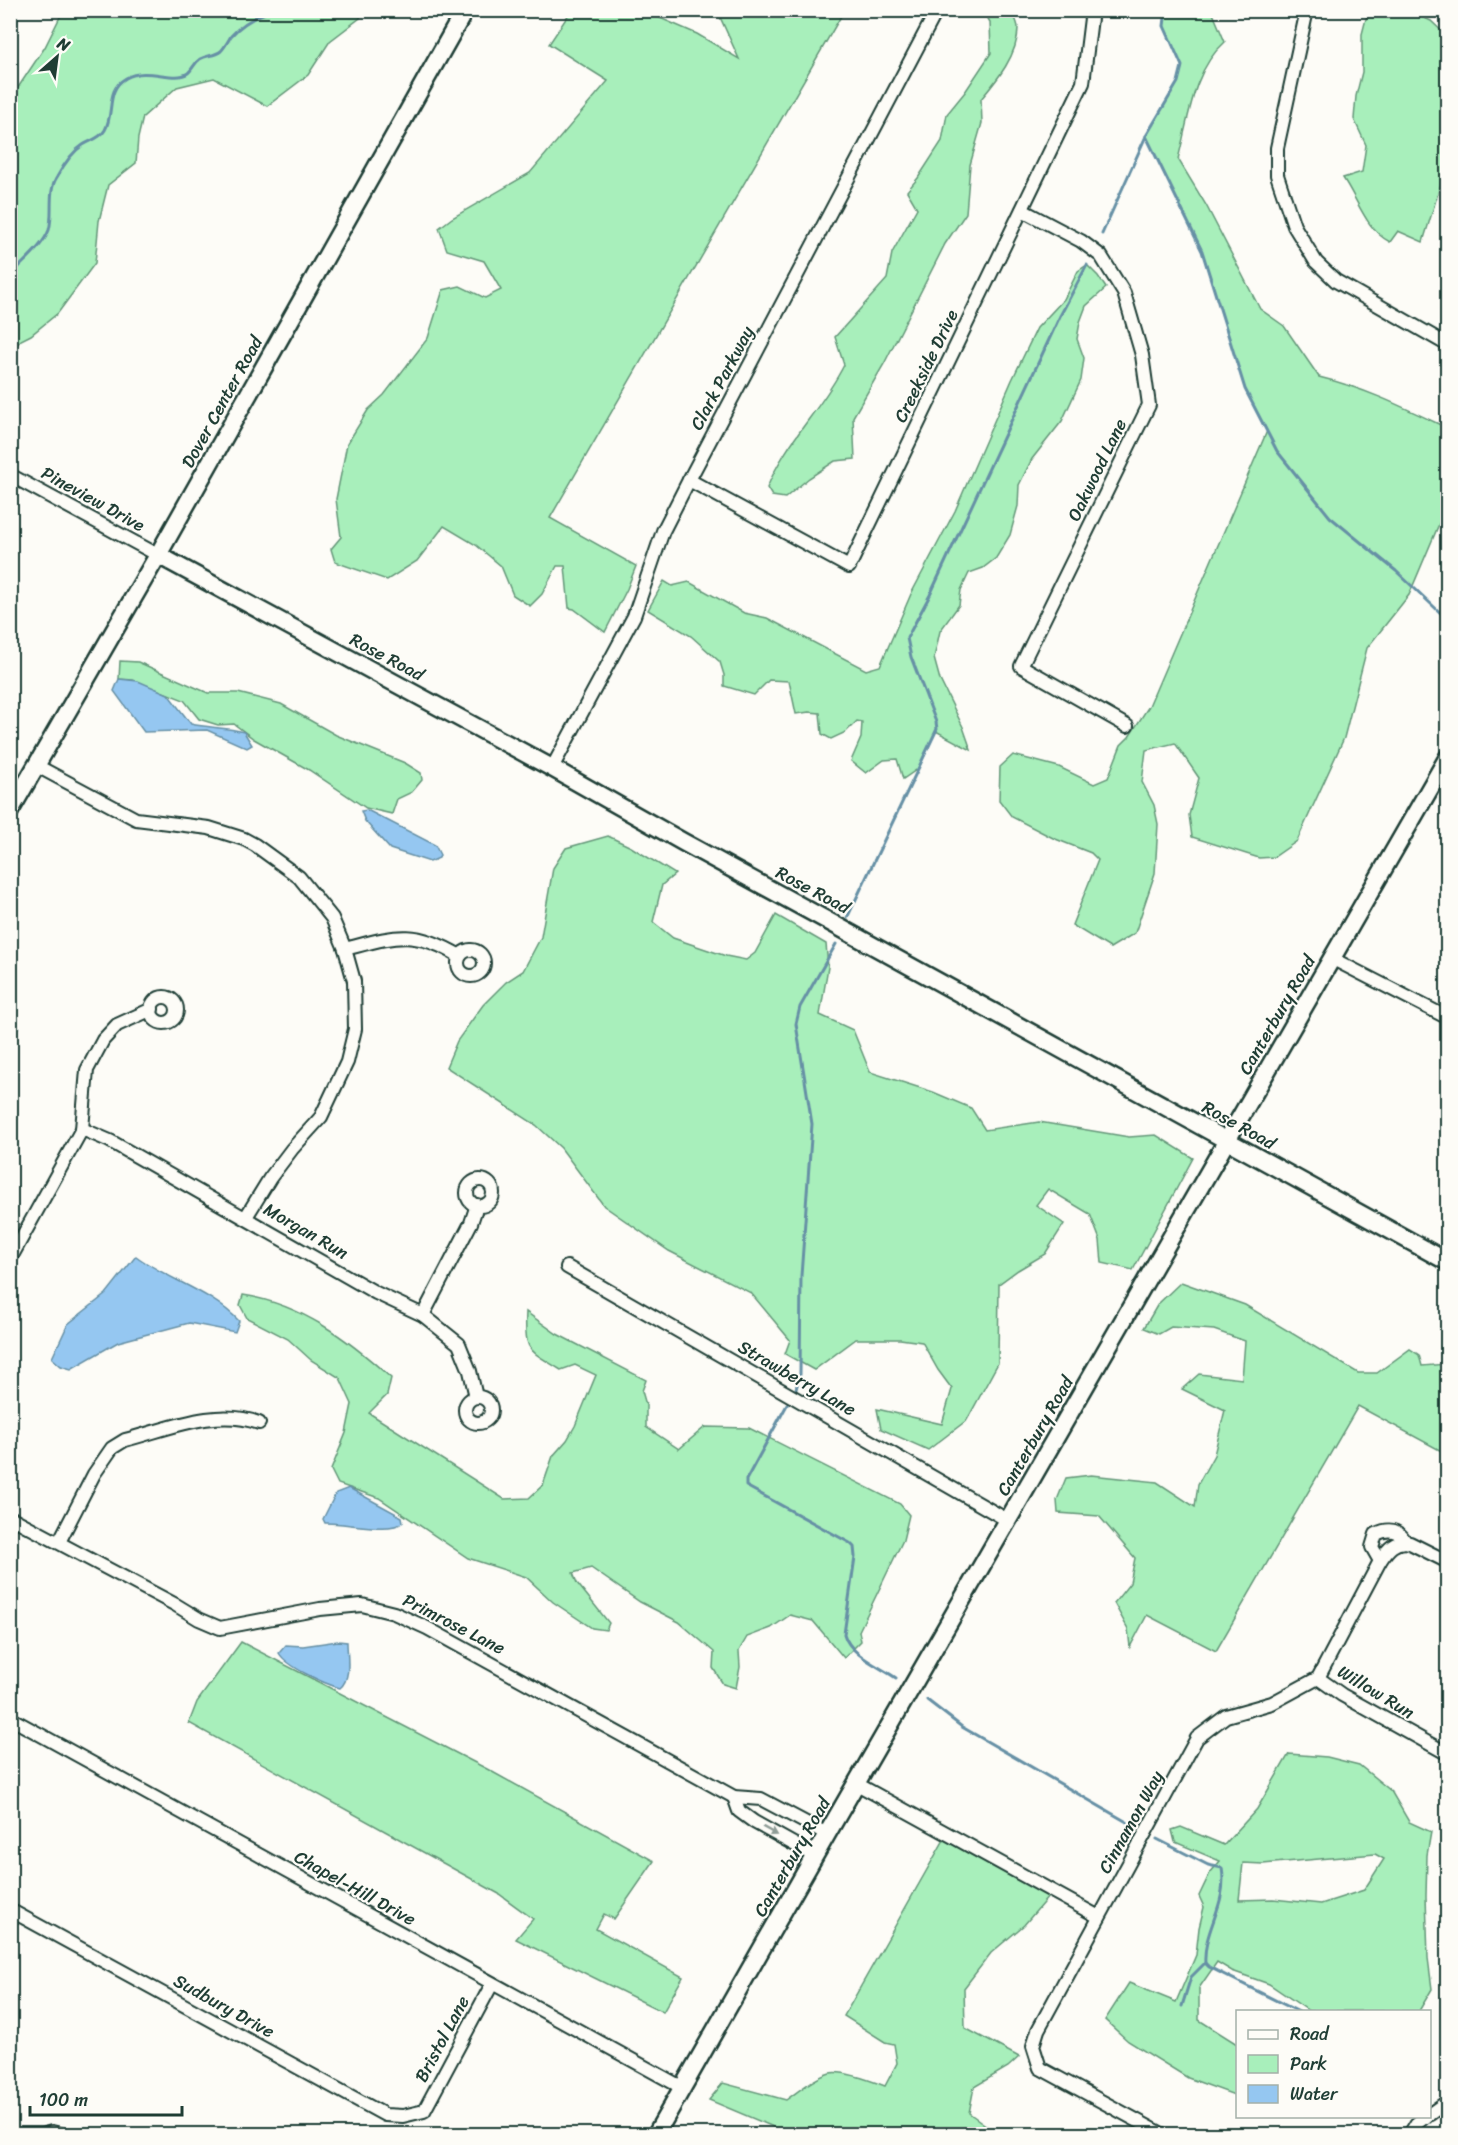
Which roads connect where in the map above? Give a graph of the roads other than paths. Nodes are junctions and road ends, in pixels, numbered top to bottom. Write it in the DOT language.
graph roads {
  1 [pos="465,10"];
  2 [pos="937,10"];
  3 [pos="1092,10"];
  4 [pos="1307,10"];
  5 [pos="1022,210"];
  6 [pos="1446,342"];
  7 [pos="10,475"];
  8 [pos="689,480"];
  9 [pos="158,555"];
  10 [pos="1127,726"];
  11 [pos="1448,757"];
  12 [pos="37,766"];
  13 [pos="552,768"];
  14 [pos="10,812"];
  15 [pos="345,949"];
  16 [pos="460,956"];
  17 [pos="1331,958"];
  18 [pos="152,1009"];
  19 [pos="1448,1018"];
  20 [pos="82,1130"];
  21 [pos="1227,1142"];
  22 [pos="477,1205"];
  23 [pos="246,1217"];
  24 [pos="10,1259"];
  25 [pos="1448,1262"];
  26 [pos="567,1267"];
  27 [pos="423,1315"];
  28 [pos="476,1397"];
  29 [pos="259,1423"];
  30 [pos="10,1517"];
  31 [pos="1009,1521"];
  32 [pos="1405,1541"];
  33 [pos="59,1542"];
  34 [pos="1380,1562"];
  35 [pos="1448,1562"];
  36 [pos="1318,1678"];
  37 [pos="10,1718"];
  38 [pos="1448,1754"];
  39 [pos="857,1784"];
  40 [pos="734,1797"];
  41 [pos="827,1834"];
  42 [pos="815,1856"];
  43 [pos="10,1910"];
  44 [pos="1100,1917"];
  45 [pos="492,1984"];
  46 [pos="683,2088"];
  47 [pos="1448,2101"];
  48 [pos="424,2111"];
  49 [pos="1431,2113"];
  50 [pos="1424,2118"];
  51 [pos="45,2134"];
  52 [pos="61,2134"];
  53 [pos="656,2134"];
  54 [pos="1162,2134"];
  55 [pos="1410,2134"];
  1 -- 9 [label="street, Dover Center Road"];
  2 -- 8 [label="street, Clark Parkway"];
  3 -- 5 [label="street, Creekside Drive"];
  4 -- 6 [label="street"];
  5 -- 8 [label="street, Creekside Drive"];
  5 -- 10 [label="street, Oakwood Lane"];
  7 -- 9 [label="street, Pineview Drive"];
  8 -- 13 [label="street, Clark Parkway"];
  9 -- 12 [label="street, Dover Center Road"];
  9 -- 13 [label="street, Rose Road"];
  11 -- 17 [label="street, Canterbury Road"];
  12 -- 14 [label="street, Dover Center Road"];
  12 -- 15 [label="street"];
  13 -- 21 [label="street, Rose Road"];
  15 -- 16 [label="street"];
  15 -- 23 [label="street"];
  17 -- 19 [label="street"];
  17 -- 21 [label="street, Canterbury Road"];
  18 -- 20 [label="street"];
  20 -- 23 [label="street, Morgan Run"];
  20 -- 24 [label="street"];
  21 -- 25 [label="street, Rose Road"];
  21 -- 31 [label="street, Canterbury Road"];
  22 -- 27 [label="street"];
  23 -- 27 [label="street, Morgan Run"];
  26 -- 31 [label="street, Strawberry Lane"];
  27 -- 28 [label="street, Morgan Run"];
  29 -- 33 [label="street"];
  30 -- 33 [label="street, Primrose Lane"];
  31 -- 39 [label="street, Canterbury Road"];
  32 -- 34 [label="street"];
  32 -- 34 [label="street"];
  32 -- 35 [label="street"];
  33 -- 40 [label="street, Primrose Lane"];
  34 -- 36 [label="street"];
  36 -- 38 [label="street, Willow Run"];
  36 -- 44 [label="street, Cinnamon Way"];
  37 -- 45 [label="street, Chapel-Hill Drive"];
  39 -- 41 [label="street, Canterbury Road"];
  39 -- 44 [label="street"];
  40 -- 41 [label="street, Primrose Lane"];
  40 -- 42 [label="street, Primrose Lane, one-way"];
  41 -- 42 [label="street, Canterbury Road"];
  42 -- 46 [label="street, Canterbury Road"];
  43 -- 48 [label="street, Sudbury Drive"];
  44 -- 54 [label="street, Cinnamon Way"];
  45 -- 46 [label="street, Chapel-Hill Drive"];
  45 -- 48 [label="street, Bristol Lane"];
  46 -- 53 [label="street, Canterbury Road"];
  47 -- 49 [label="street"];
  50 -- 55 [label="street"];
  51 -- 52 [label="street"];
}
